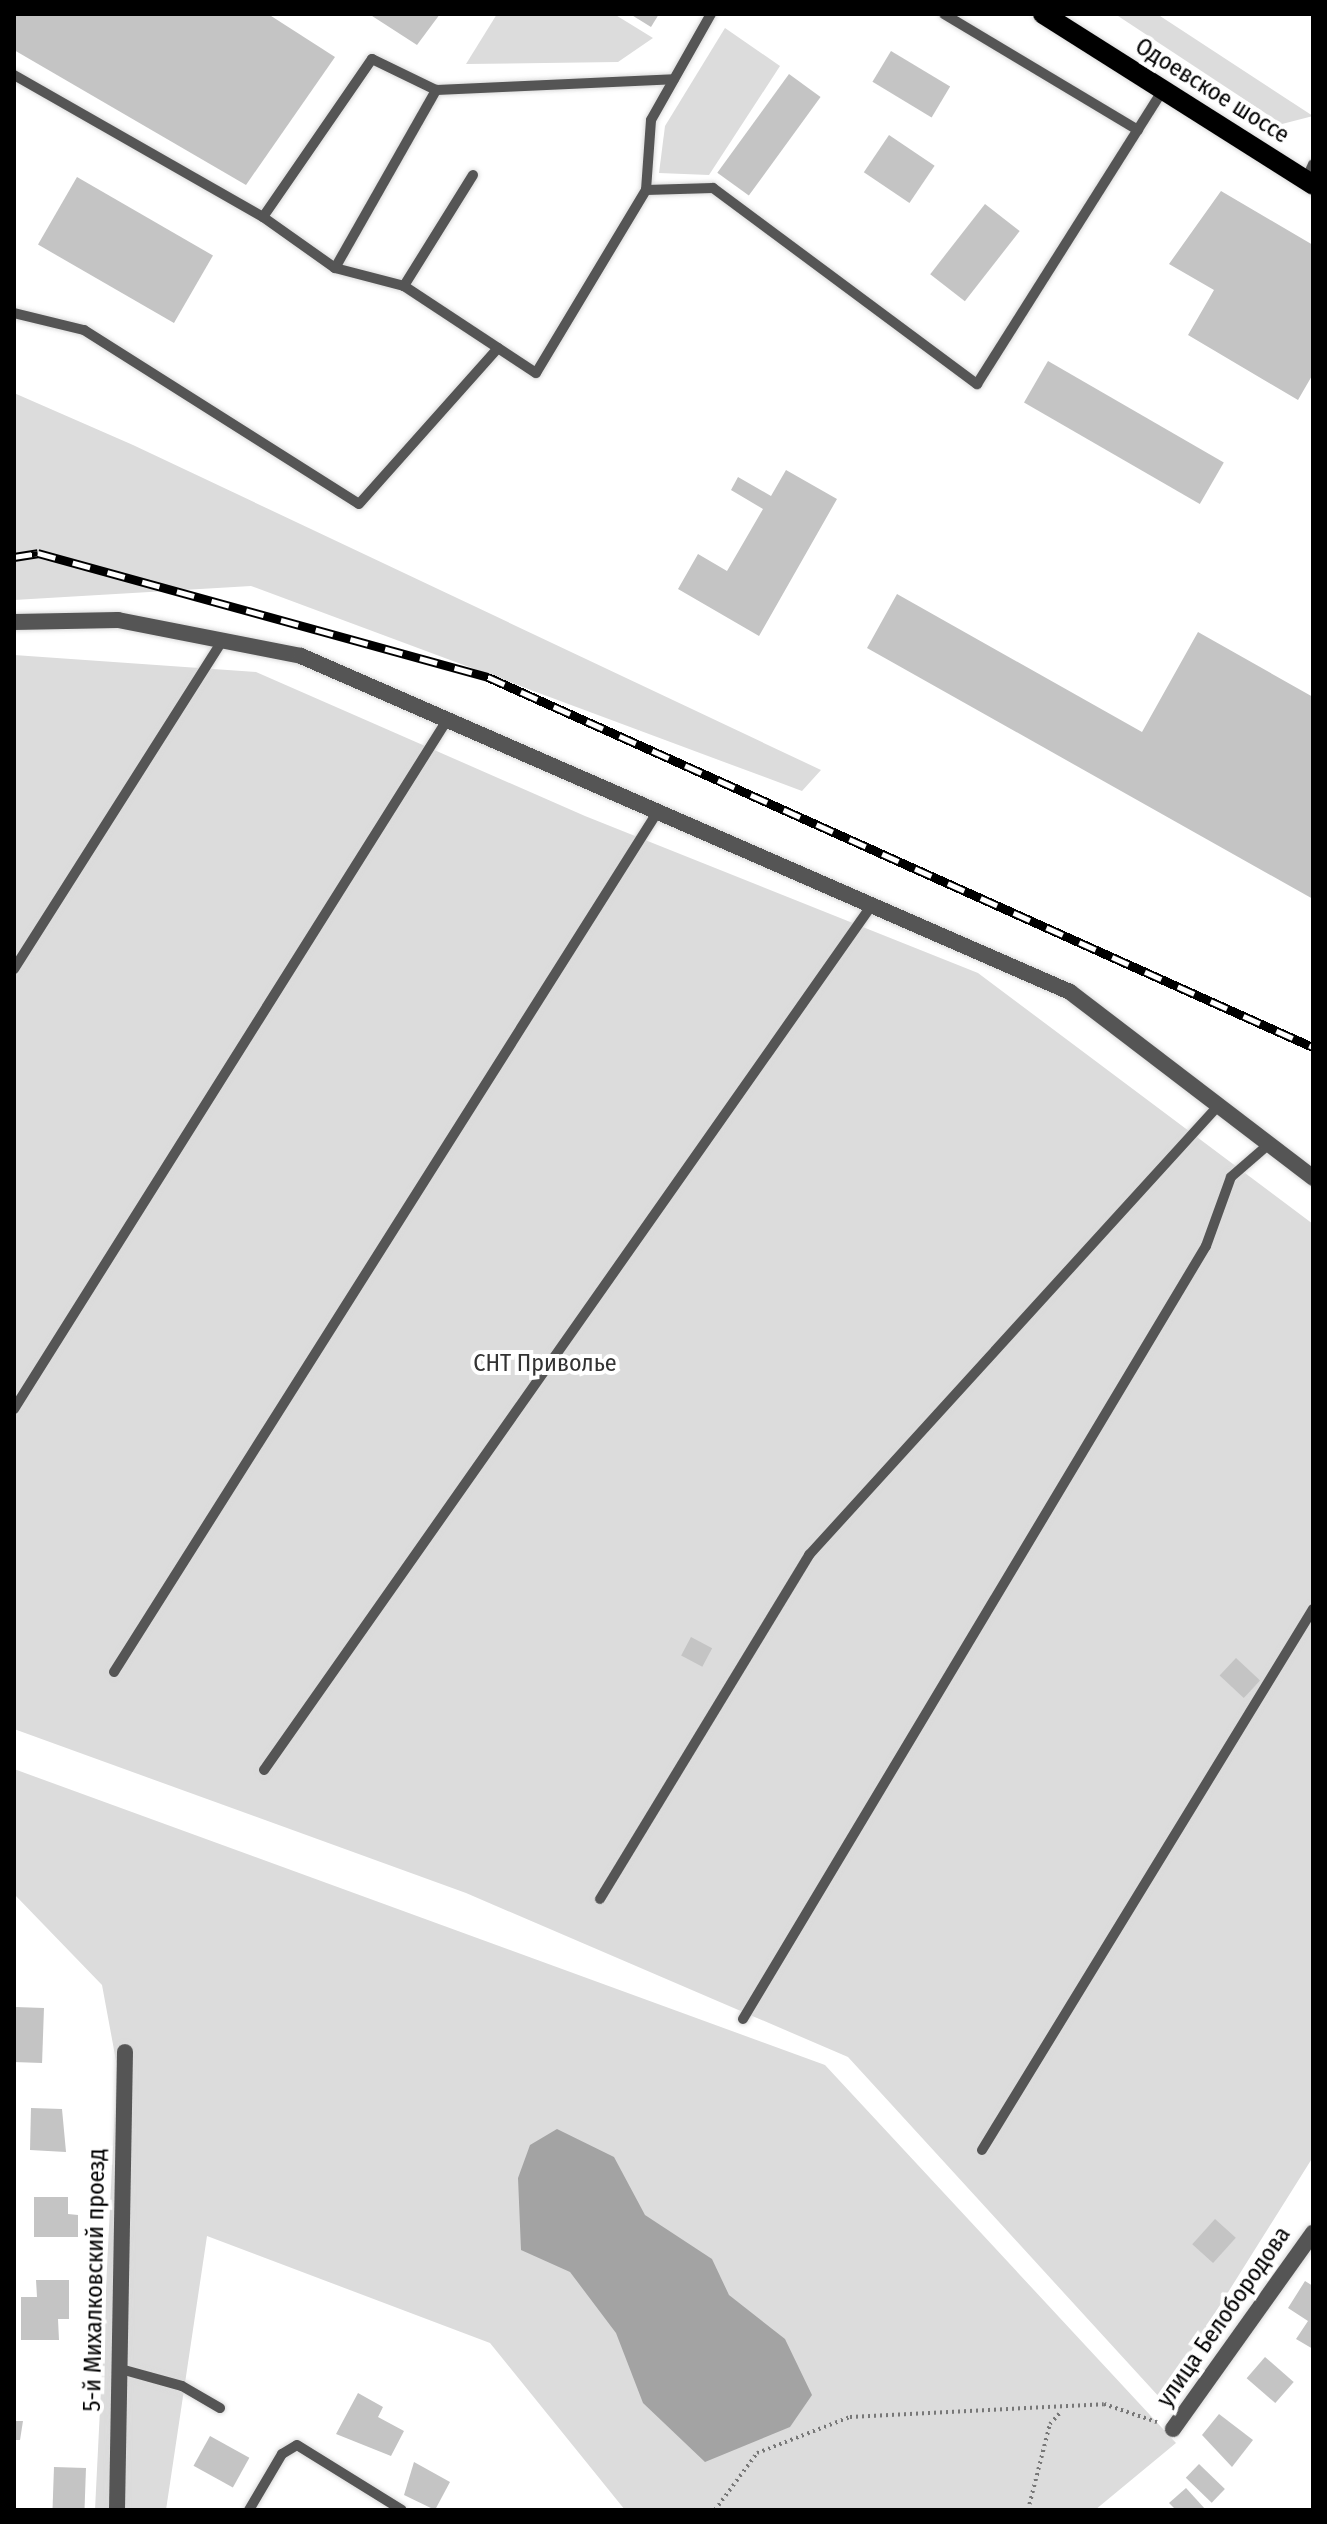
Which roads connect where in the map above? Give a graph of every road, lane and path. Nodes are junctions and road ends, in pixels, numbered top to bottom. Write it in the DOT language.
graph roads {
  1 [pos="711,14"];
  2 [pos="944,14"];
  3 [pos="1043,14"];
  4 [pos="14,75"];
  5 [pos="674,79"];
  6 [pos="436,90"];
  7 [pos="1162,91"];
  8 [pos="1138,130"];
  9 [pos="473,175"];
  10 [pos="1311,176"];
  11 [pos="646,190"];
  12 [pos="263,217"];
  13 [pos="335,268"];
  14 [pos="404,286"];
  15 [pos="14,313"];
  16 [pos="498,348"];
  17 [pos="14,622"];
  18 [pos="222,641"];
  19 [pos="447,720"];
  20 [pos="658,811"];
  21 [pos="872,905"];
  22 [pos="14,969"];
  23 [pos="1218,1106"];
  24 [pos="1269,1144"];
  25 [pos="1313,1178"];
  26 [pos="14,1409"];
  27 [pos="1313,1609"];
  28 [pos="114,1672"];
  29 [pos="264,1770"];
  30 [pos="600,1899"];
  31 [pos="743,2019"];
  32 [pos="125,2052"];
  33 [pos="982,2150"];
  34 [pos="1313,2233"];
  35 [pos="115,2367"];
  36 [pos="220,2408"];
  37 [pos="1062,2412"];
  38 [pos="1173,2429"];
  39 [pos="117,2510"];
  40 [pos="249,2510"];
  41 [pos="402,2510"];
  42 [pos="715,2510"];
  43 [pos="1028,2510"];
  1 -- 5 [label="lane"];
  2 -- 8 [label="lane"];
  3 -- 7 [label="main road, Одоевское шоссе"];
  4 -- 12 [label="lane"];
  5 -- 6 [label="lane"];
  5 -- 11 [label="lane"];
  6 -- 12 [label="lane"];
  6 -- 13 [label="lane"];
  7 -- 8 [label="lane"];
  7 -- 10 [label="main road, Одоевское шоссе"];
  8 -- 11 [label="lane"];
  9 -- 14 [label="lane"];
  11 -- 16 [label="lane"];
  12 -- 13 [label="lane"];
  13 -- 14 [label="lane"];
  14 -- 16 [label="lane"];
  15 -- 16 [label="lane"];
  17 -- 18 [label="street"];
  18 -- 19 [label="street"];
  18 -- 22 [label="lane"];
  19 -- 20 [label="street"];
  19 -- 26 [label="lane"];
  20 -- 21 [label="street"];
  20 -- 28 [label="lane"];
  21 -- 23 [label="street"];
  21 -- 29 [label="lane"];
  23 -- 24 [label="street"];
  23 -- 30 [label="lane"];
  24 -- 25 [label="street"];
  24 -- 31 [label="lane"];
  27 -- 33 [label="lane"];
  32 -- 35 [label="street, 5-й Михалковский проезд"];
  34 -- 38 [label="street, улица Белобородова"];
  35 -- 36 [label="lane"];
  35 -- 39 [label="street, 5-й Михалковский проезд"];
  37 -- 38 [label="path"];
  37 -- 42 [label="path"];
  37 -- 43 [label="path"];
  40 -- 41 [label="lane"];
}
